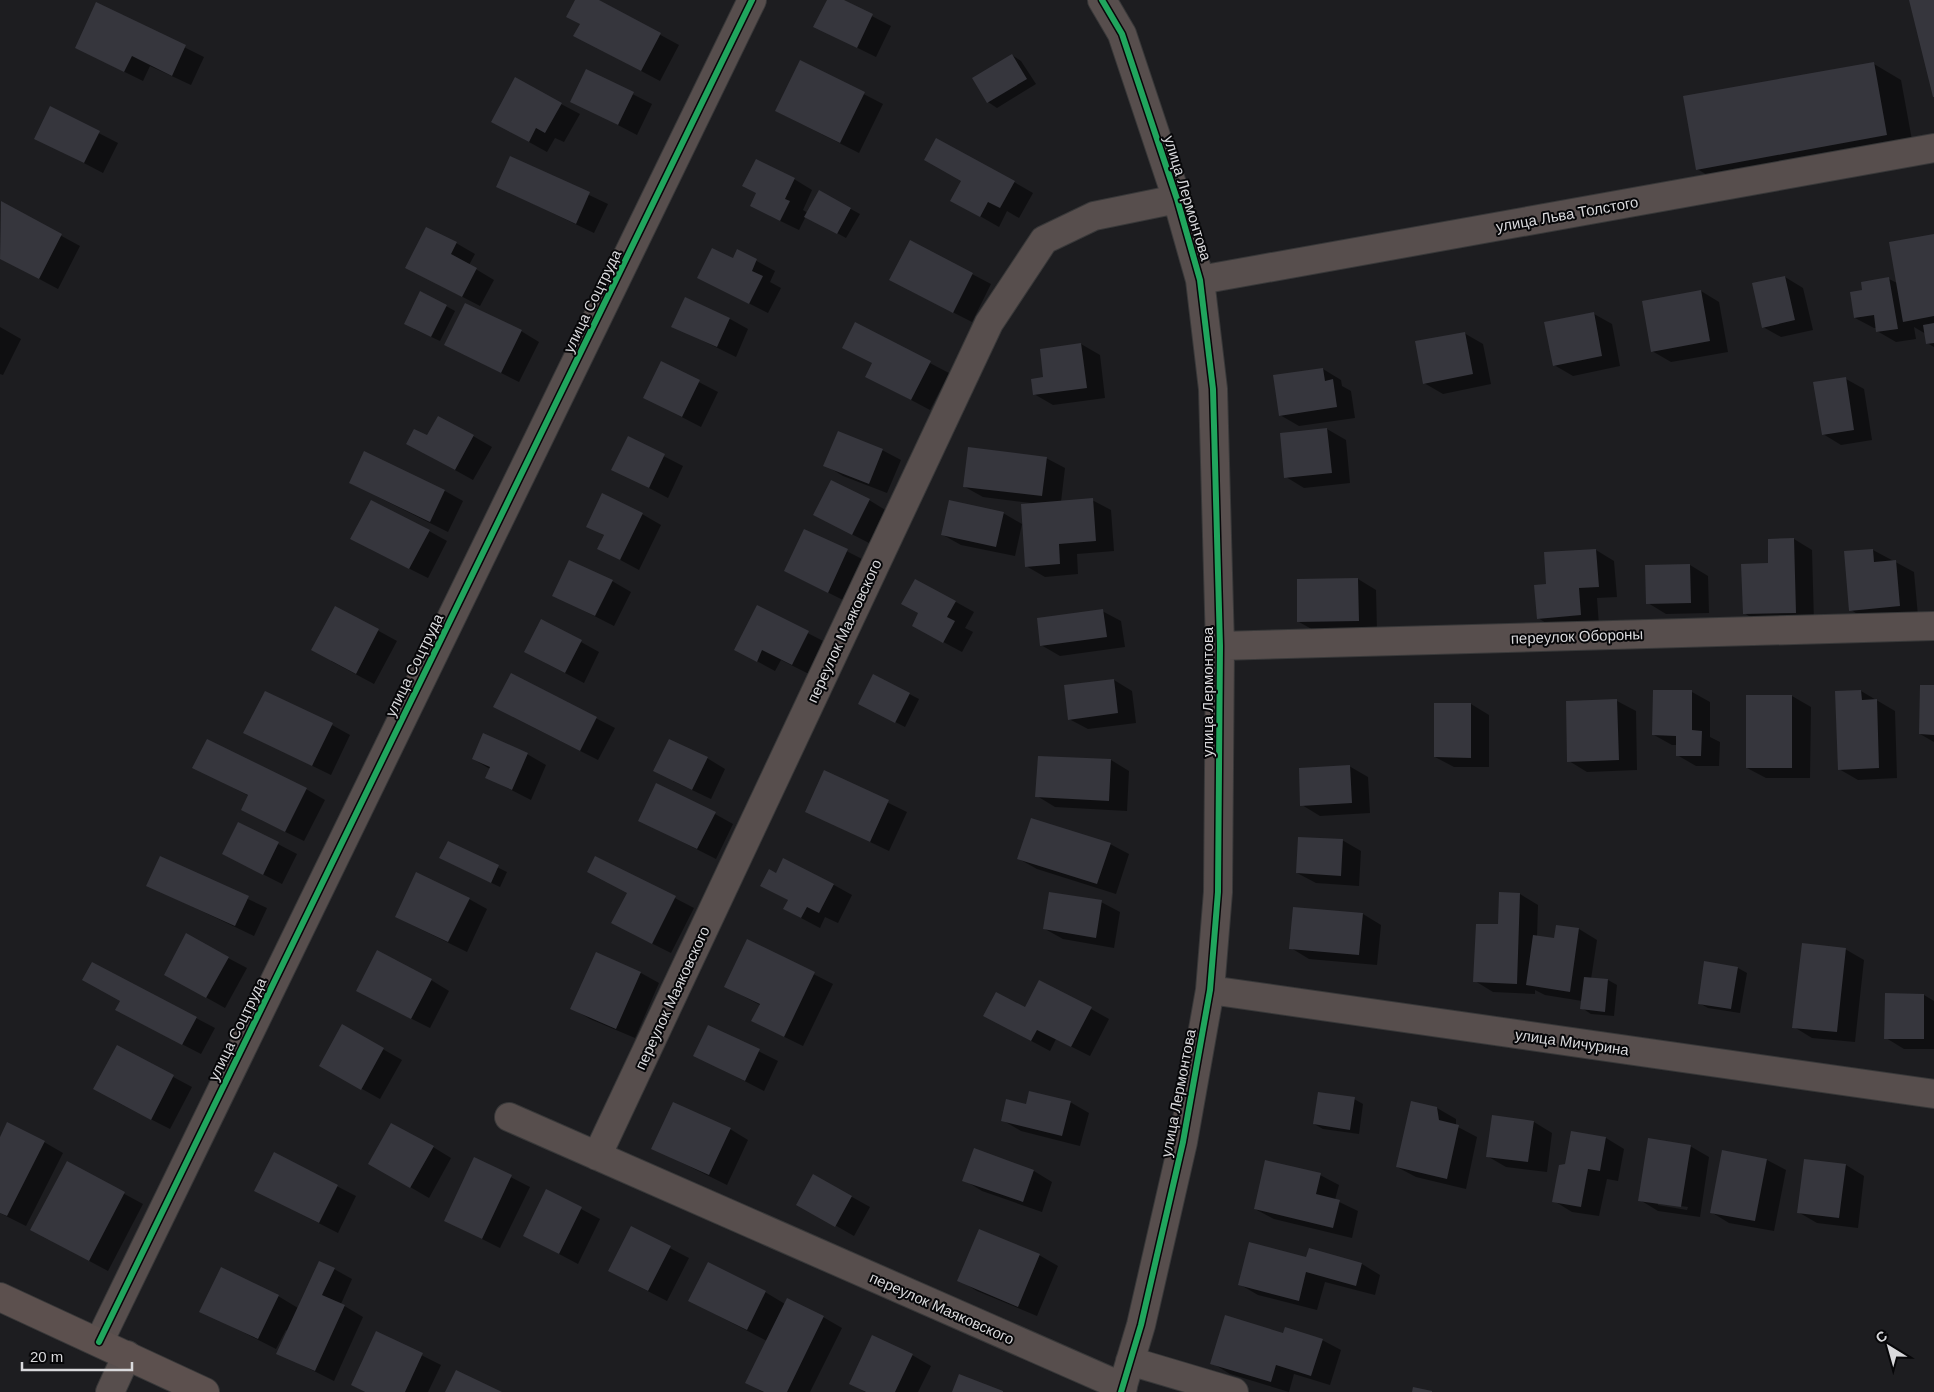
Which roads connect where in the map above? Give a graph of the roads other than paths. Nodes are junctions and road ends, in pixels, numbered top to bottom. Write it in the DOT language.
graph roads {
  1 [pos="752,0"];
  2 [pos="1102,0"];
  3 [pos="1934,148"];
  4 [pos="1177,199"];
  5 [pos="1200,280"];
  6 [pos="1934,626"];
  7 [pos="1220,646"];
  8 [pos="1210,990"];
  9 [pos="1934,1094"];
  10 [pos="509,1117"];
  11 [pos="597,1156"];
  12 [pos="0,1297"];
  13 [pos="99,1342"];
  14 [pos="127,1355"];
  15 [pos="1130,1361"];
  16 [pos="1122,1390"];
  17 [pos="110,1392"];
  18 [pos="205,1392"];
  19 [pos="1234,1392"];
  1 -- 13 [label="street, улица Соцтруда"];
  2 -- 4 [label="street, улица Лермонтова"];
  3 -- 5 [label="street, улица Льва Толстого"];
  4 -- 5 [label="street, улица Лермонтова"];
  4 -- 11 [label="street, переулок Маяковского"];
  5 -- 7 [label="street, улица Лермонтова"];
  6 -- 7 [label="street, переулок Обороны"];
  7 -- 8 [label="street, улица Лермонтова"];
  8 -- 9 [label="street, улица Мичурина"];
  8 -- 15 [label="street, улица Лермонтова"];
  10 -- 11 [label="street, переулок Маяковского"];
  11 -- 16 [label="street, переулок Маяковского"];
  12 -- 13 [label="main road"];
  13 -- 14 [label="main road"];
  14 -- 17 [label="street"];
  14 -- 18 [label="main road"];
  15 -- 16 [label="street, улица Лермонтова"];
  15 -- 19 [label="street"];
}
